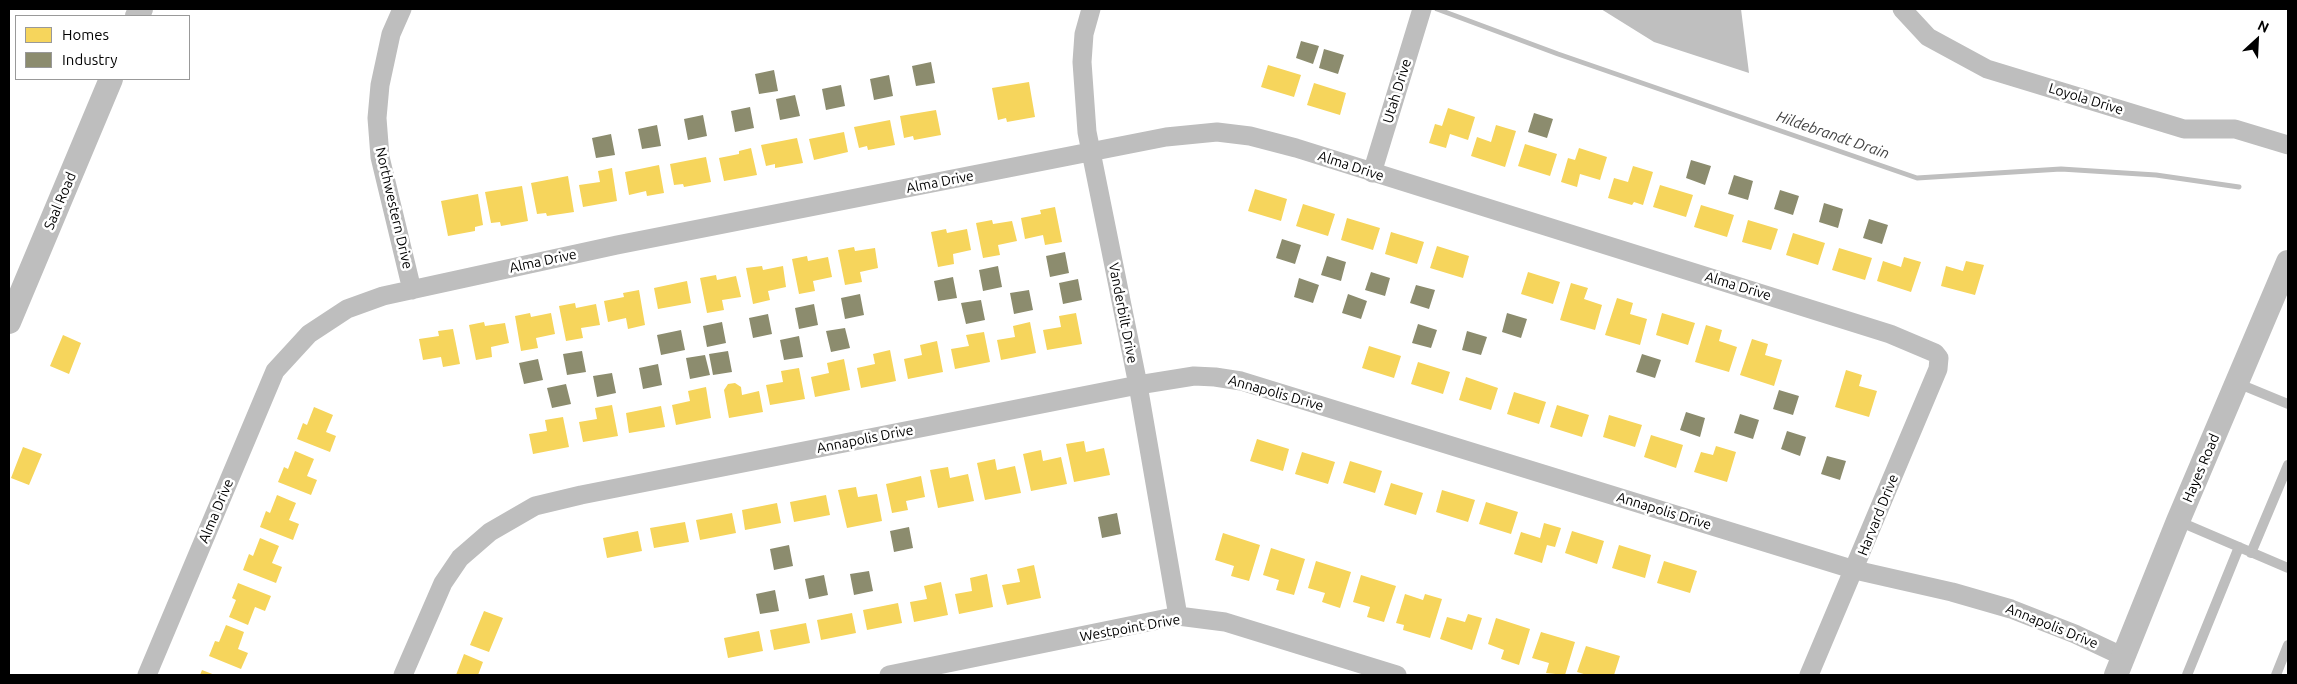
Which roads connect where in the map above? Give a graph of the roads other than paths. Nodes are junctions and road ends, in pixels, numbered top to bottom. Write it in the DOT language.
graph roads {
  1 [pos="402,9"];
  2 [pos="1091,9"];
  3 [pos="1422,9"];
  4 [pos="1902,9"];
  5 [pos="111,80"];
  6 [pos="2288,145"];
  7 [pos="1091,152"];
  8 [pos="1372,173"];
  9 [pos="2288,262"];
  10 [pos="412,290"];
  11 [pos="9,322"];
  12 [pos="1935,353"];
  13 [pos="2237,384"];
  14 [pos="1138,385"];
  15 [pos="2288,404"];
  16 [pos="2288,465"];
  17 [pos="2178,521"];
  18 [pos="2239,547"];
  19 [pos="2251,553"];
  20 [pos="2288,568"];
  21 [pos="1855,570"];
  22 [pos="1178,616"];
  23 [pos="2288,645"];
  24 [pos="2120,666"];
  25 [pos="147,675"];
  26 [pos="403,675"];
  27 [pos="889,675"];
  28 [pos="1397,675"];
  29 [pos="1809,675"];
  30 [pos="2187,675"];
  31 [pos="2276,675"];
  1 -- 10 [label="street, Northwestern Drive"];
  2 -- 7 [label="street, Vanderbilt Drive"];
  3 -- 8 [label="street, Utah Drive"];
  4 -- 6 [label="street, Loyola Drive"];
  5 -- 11 [label="street, Saal Road"];
  7 -- 8 [label="street, Alma Drive"];
  7 -- 10 [label="street, Alma Drive"];
  7 -- 14 [label="street, Vanderbilt Drive"];
  8 -- 12 [label="street, Alma Drive"];
  9 -- 13 [label="street, Hayes Road"];
  10 -- 25 [label="street, Alma Drive"];
  12 -- 21 [label="street, Harvard Drive"];
  13 -- 15 [label="lane"];
  13 -- 17 [label="street, Hayes Road"];
  14 -- 21 [label="street, Annapolis Drive"];
  14 -- 22 [label="street, Vanderbilt Drive"];
  14 -- 26 [label="street, Annapolis Drive"];
  16 -- 19 [label="lane"];
  17 -- 18 [label="lane"];
  17 -- 24 [label="street, Hayes Road"];
  18 -- 19 [label="lane"];
  18 -- 30 [label="lane"];
  19 -- 20 [label="lane"];
  21 -- 24 [label="street, Annapolis Drive"];
  21 -- 29 [label="street, Harvard Drive"];
  22 -- 27 [label="street, Westpoint Drive"];
  22 -- 28 [label="street, Westpoint Drive"];
  23 -- 31 [label="lane"];
}
